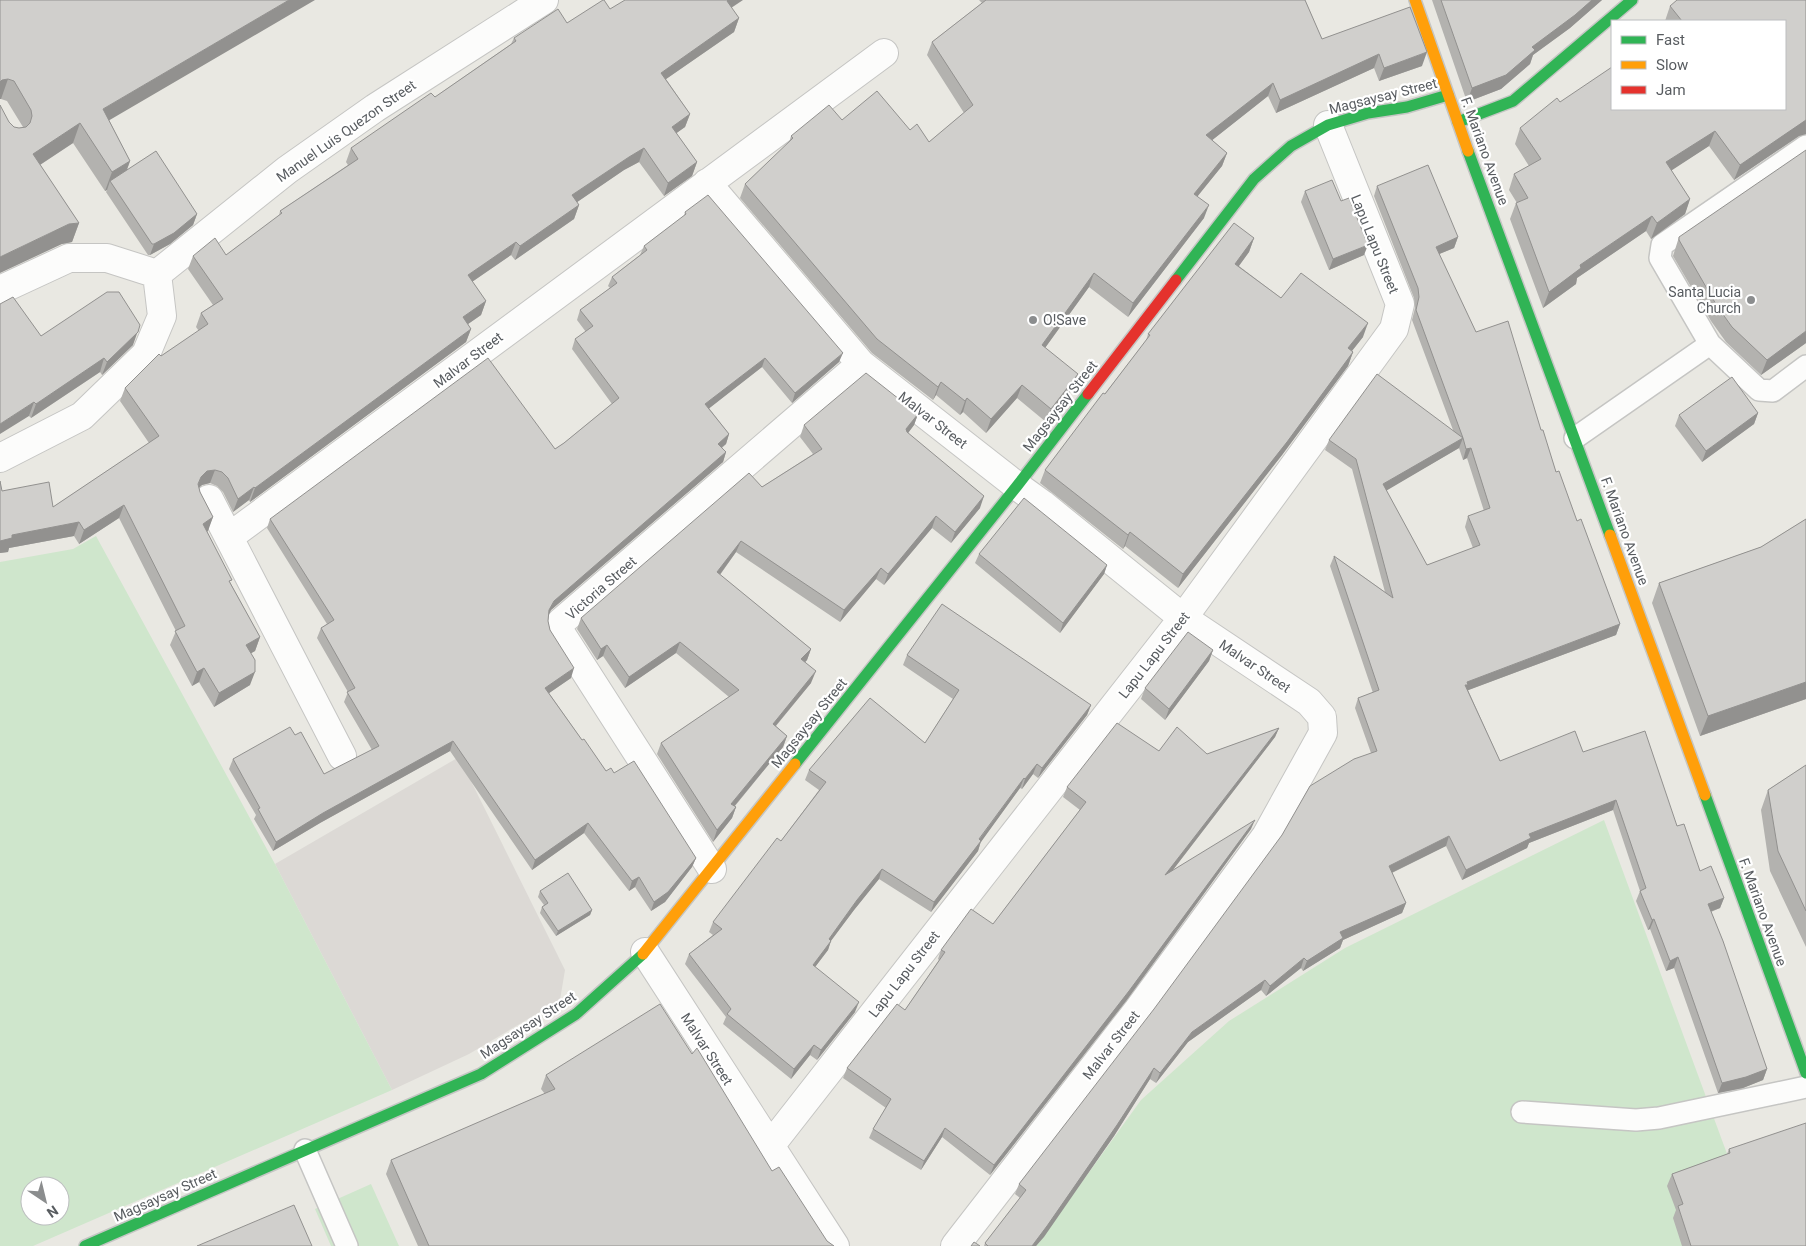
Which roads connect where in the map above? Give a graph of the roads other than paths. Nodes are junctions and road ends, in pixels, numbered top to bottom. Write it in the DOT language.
graph roads {
  1 [pos="544,0"];
  2 [pos="1415,0"];
  3 [pos="1632,0"];
  4 [pos="884,53"];
  5 [pos="1448,95"];
  6 [pos="1458,122"];
  7 [pos="1328,125"];
  8 [pos="1806,146"];
  9 [pos="707,183"];
  10 [pos="157,274"];
  11 [pos="0,290"];
  12 [pos="1710,344"];
  13 [pos="861,364"];
  14 [pos="1806,366"];
  15 [pos="1575,438"];
  16 [pos="0,458"];
  17 [pos="1017,486"];
  18 [pos="208,499"];
  19 [pos="229,537"];
  20 [pos="1183,618"];
  21 [pos="342,756"];
  22 [pos="712,868"];
  23 [pos="645,952"];
  24 [pos="1806,1073"];
  25 [pos="1806,1087"];
  26 [pos="1522,1112"];
  27 [pos="770,1146"];
  28 [pos="305,1150"];
  29 [pos="85,1246"];
  30 [pos="347,1246"];
  31 [pos="835,1246"];
  32 [pos="955,1246"];
  1 -- 10 [label="street, Manuel Luis Quezon Street"];
  2 -- 5 [label="street, F. Mariano Avenue"];
  3 -- 6 [label="street"];
  4 -- 9 [label="street, Malvar Street"];
  5 -- 6 [label="street, F. Mariano Avenue"];
  5 -- 7 [label="street, Magsaysay Street"];
  6 -- 15 [label="street, F. Mariano Avenue"];
  7 -- 17 [label="street, Magsaysay Street"];
  7 -- 20 [label="street, Lapu Lapu Street"];
  8 -- 12 [label="lane"];
  9 -- 13 [label="street, Malvar Street"];
  9 -- 19 [label="street, Malvar Street"];
  10 -- 11 [label="street"];
  10 -- 16 [label="street"];
  12 -- 14 [label="lane"];
  12 -- 15 [label="lane"];
  13 -- 17 [label="street, Malvar Street"];
  13 -- 22 [label="street, Victoria Street"];
  15 -- 24 [label="street, F. Mariano Avenue"];
  17 -- 20 [label="street, Malvar Street"];
  17 -- 22 [label="street, Magsaysay Street"];
  18 -- 19 [label="street"];
  19 -- 21 [label="street"];
  20 -- 27 [label="street, Lapu Lapu Street"];
  20 -- 32 [label="street, Malvar Street"];
  22 -- 23 [label="street, Magsaysay Street"];
  23 -- 27 [label="street, Malvar Street"];
  23 -- 28 [label="street, Magsaysay Street"];
  25 -- 26 [label="lane"];
  27 -- 31 [label="street, Malvar Street"];
  28 -- 29 [label="street, Magsaysay Street"];
  28 -- 30 [label="lane"];
}
